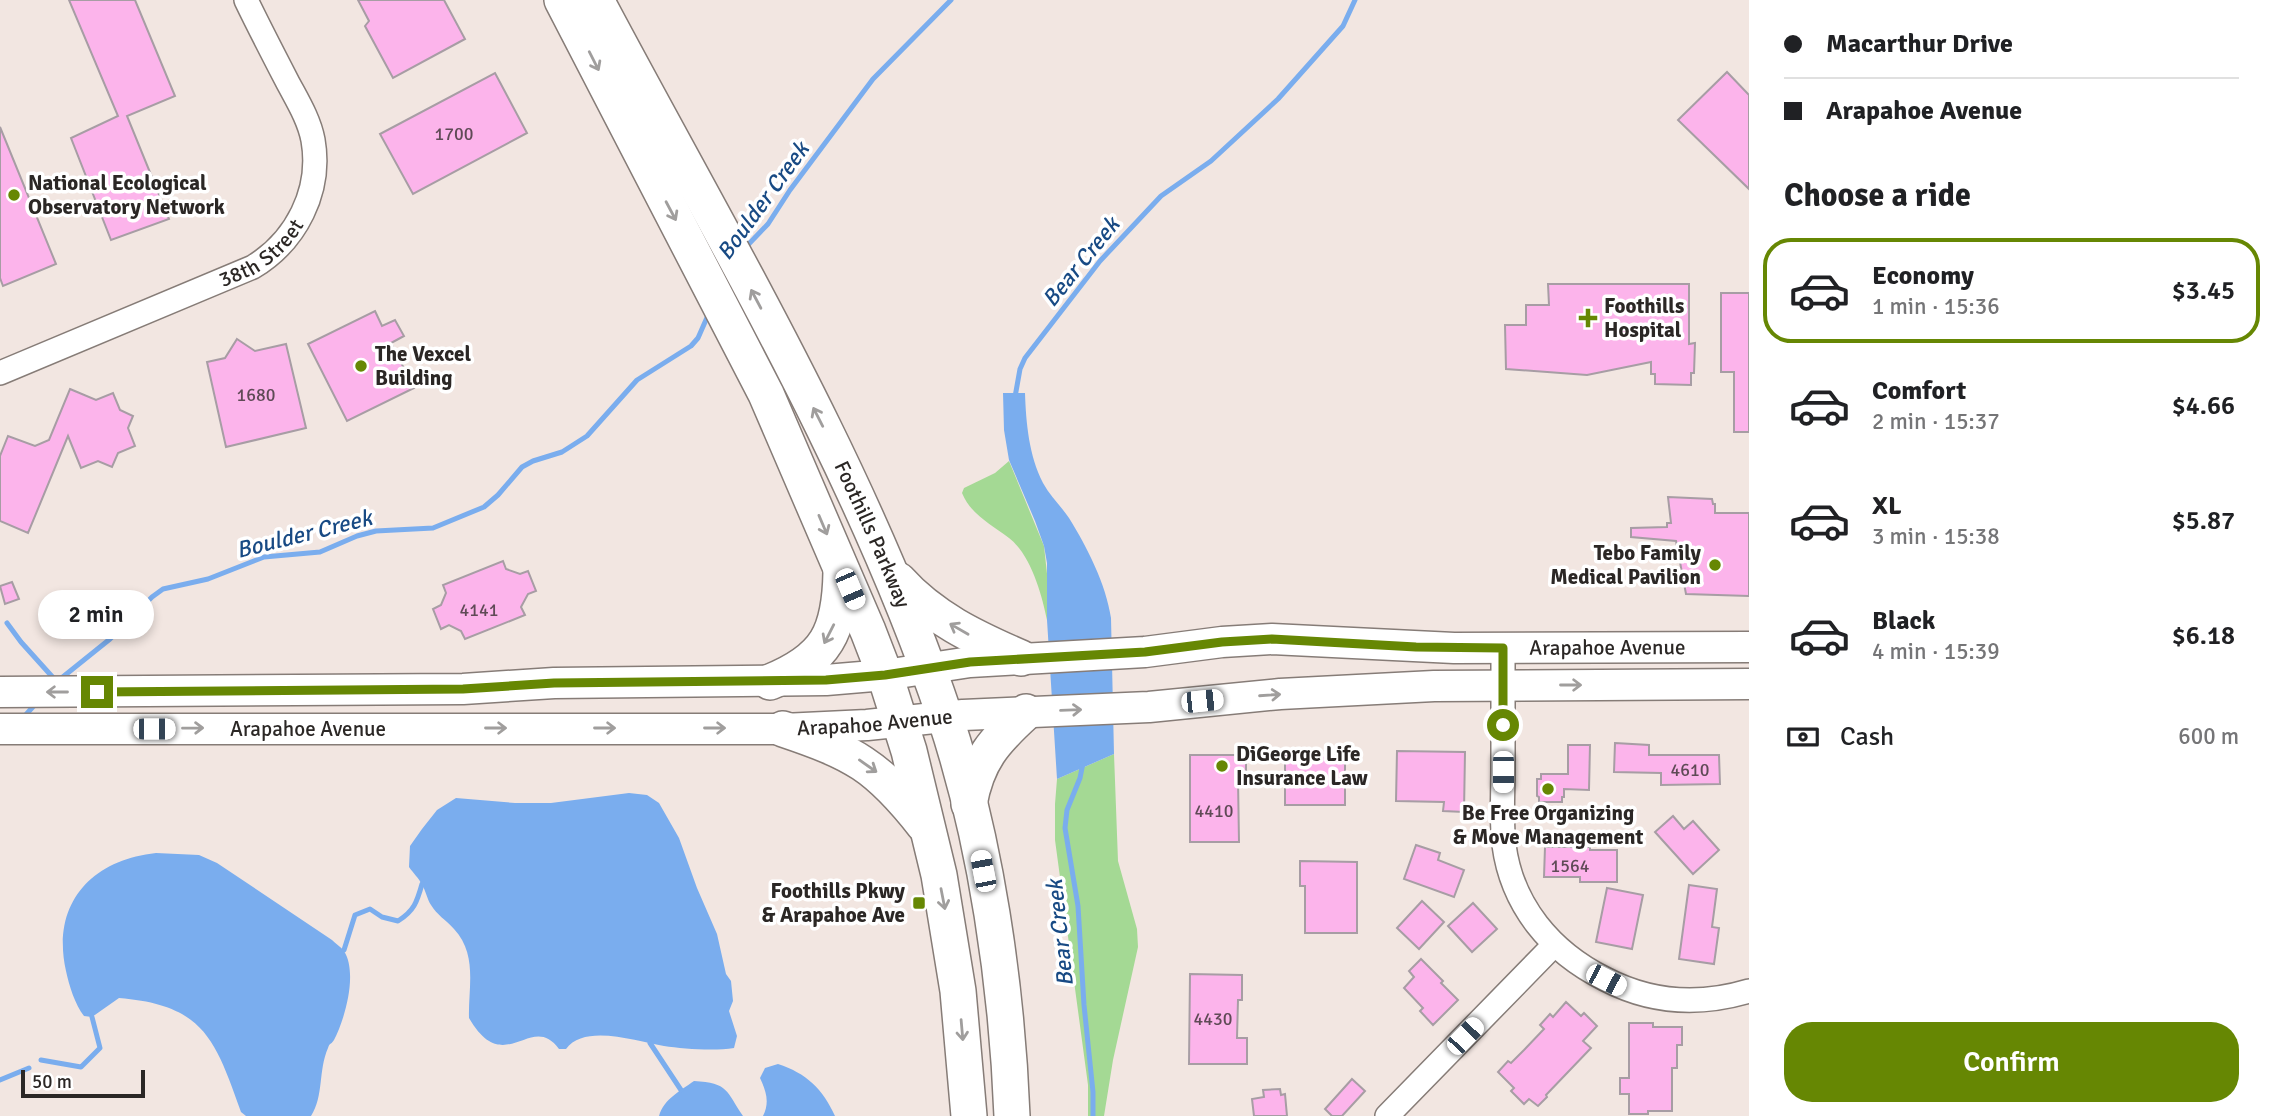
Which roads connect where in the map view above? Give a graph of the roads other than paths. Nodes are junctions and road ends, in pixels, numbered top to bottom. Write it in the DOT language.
graph roads {
  1 [pos="246,0"];
  2 [pos="562,0"];
  3 [pos="596,0"];
  4 [pos="0,373"];
  5 [pos="841,568"];
  6 [pos="889,570"];
  7 [pos="1749,647"];
  8 [pos="1503,648"];
  9 [pos="1021,658"];
  10 [pos="927,668"];
  11 [pos="885,675"];
  12 [pos="770,682"];
  13 [pos="1749,684"];
  14 [pos="1503,685"];
  15 [pos="8,692"];
  16 [pos="1026,712"];
  17 [pos="944,717"];
  18 [pos="900,722"];
  19 [pos="0,729"];
  20 [pos="783,729"];
  21 [pos="969,804"];
  22 [pos="929,833"];
  23 [pos="1554,945"];
  24 [pos="1749,990"];
  25 [pos="969,1116"];
  26 [pos="1012,1116"];
  27 [pos="1387,1116"];
  1 -- 4 [label="street, 38th Street"];
  2 -- 5 [label="highway, Foothills Parkway, one-way"];
  6 -- 3 [label="highway, Foothills Parkway, one-way"];
  5 -- 11 [label="highway, Foothills Parkway"];
  5 -- 12 [label="highway, one-way"];
  9 -- 6 [label="highway, one-way"];
  6 -- 10 [label="highway, Foothills Parkway"];
  7 -- 8 [label="main road, Arapahoe Avenue"];
  8 -- 9 [label="main road, Arapahoe Avenue"];
  8 -- 14 [label="street"];
  9 -- 10 [label="main road, Arapahoe Avenue"];
  10 -- 11 [label="main road, Arapahoe Avenue"];
  10 -- 17 [label="highway, Foothills Parkway"];
  11 -- 12 [label="main road, Arapahoe Avenue"];
  11 -- 18 [label="highway, Foothills Parkway"];
  12 -- 15 [label="main road, Arapahoe Avenue, one-way"];
  14 -- 13 [label="main road, Arapahoe Avenue, one-way"];
  16 -- 14 [label="main road, Arapahoe Avenue, one-way"];
  14 -- 23 [label="street"];
  16 -- 17 [label="main road, Arapahoe Avenue"];
  16 -- 21 [label="highway"];
  17 -- 18 [label="main road, Arapahoe Avenue"];
  17 -- 21 [label="highway, Foothills Parkway"];
  18 -- 20 [label="main road, Arapahoe Avenue"];
  18 -- 22 [label="highway, Foothills Parkway"];
  19 -- 20 [label="main road, Arapahoe Avenue, one-way"];
  20 -- 22 [label="highway, one-way"];
  21 -- 26 [label="highway, Foothills Parkway"];
  22 -- 25 [label="highway, Foothills Parkway, one-way"];
  23 -- 24 [label="street"];
  23 -- 27 [label="street"];
}
